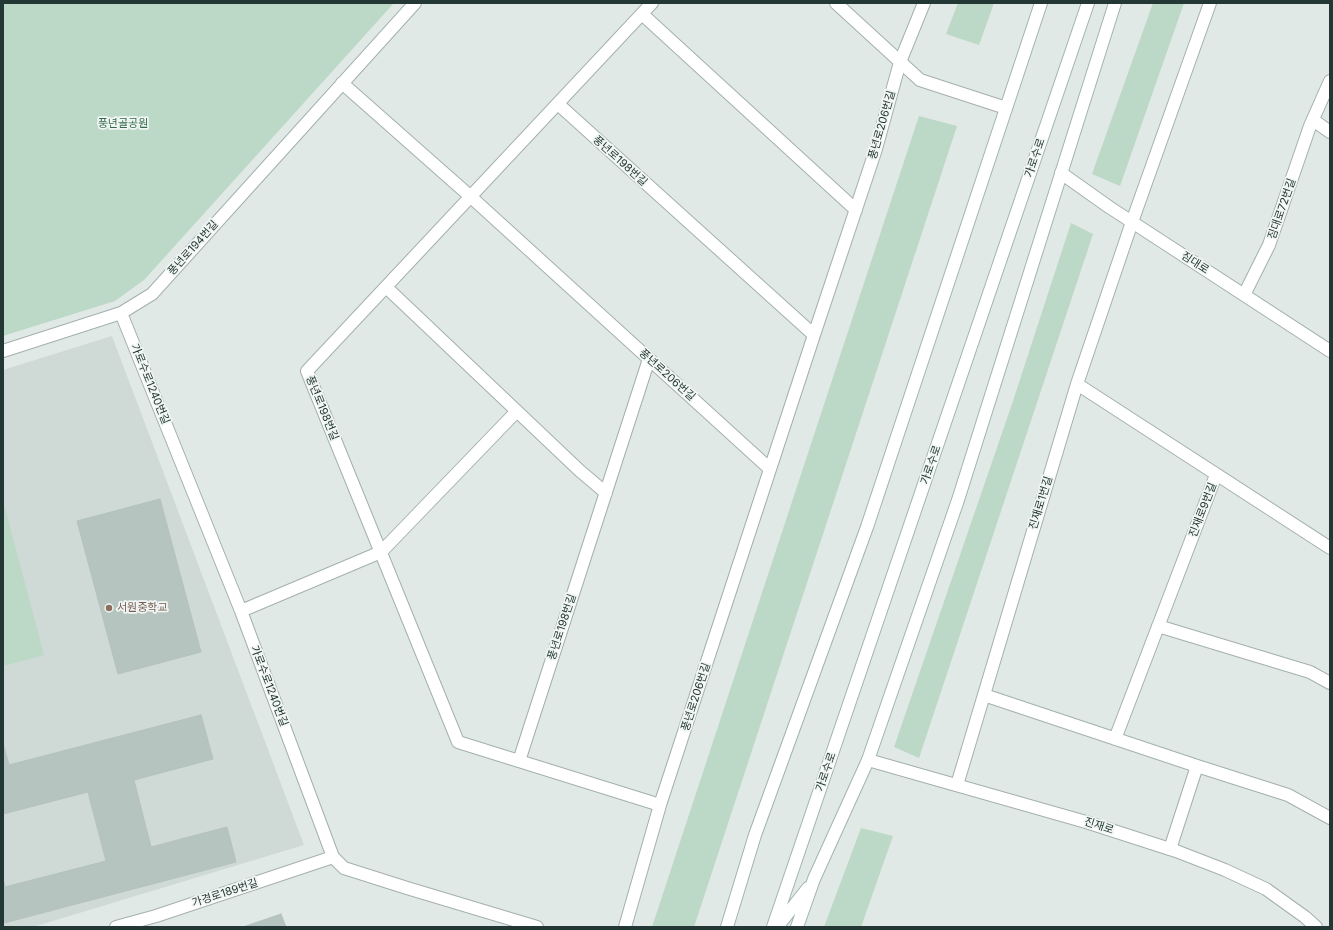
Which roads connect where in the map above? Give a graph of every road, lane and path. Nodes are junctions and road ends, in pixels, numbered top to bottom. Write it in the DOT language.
graph roads {
  1 [pos="414,3"];
  2 [pos="652,3"];
  3 [pos="836,3"];
  4 [pos="924,3"];
  5 [pos="1041,3"];
  6 [pos="1088,3"];
  7 [pos="1115,3"];
  8 [pos="1210,3"];
  9 [pos="642,14"];
  10 [pos="900,62"];
  11 [pos="1330,81"];
  12 [pos="342,84"];
  13 [pos="558,104"];
  14 [pos="1006,108"];
  15 [pos="1313,120"];
  16 [pos="1330,132"];
  17 [pos="1062,173"];
  18 [pos="471,197"];
  19 [pos="856,210"];
  20 [pos="1132,222"];
  21 [pos="386,287"];
  22 [pos="1244,295"];
  23 [pos="121,313"];
  24 [pos="814,335"];
  25 [pos="3,351"];
  26 [pos="1330,351"];
  27 [pos="649,359"];
  28 [pos="1077,384"];
  29 [pos="517,411"];
  30 [pos="770,469"];
  31 [pos="1216,475"];
  32 [pos="606,493"];
  33 [pos="1330,548"];
  34 [pos="381,552"];
  35 [pos="241,610"];
  36 [pos="1158,626"];
  37 [pos="1330,683"];
  38 [pos="984,695"];
  39 [pos="1115,738"];
  40 [pos="868,760"];
  41 [pos="519,761"];
  42 [pos="1197,766"];
  43 [pos="956,786"];
  44 [pos="660,805"];
  45 [pos="1330,818"];
  46 [pos="1170,849"];
  47 [pos="333,857"];
  48 [pos="814,879"];
  49 [pos="116,927"];
  50 [pos="537,927"];
  51 [pos="625,927"];
  52 [pos="727,927"];
  53 [pos="774,927"];
  54 [pos="777,927"];
  55 [pos="797,927"];
  56 [pos="1316,927"];
  1 -- 12 [label="street, 풍년로194번길"];
  2 -- 9 [label="street, 풍년로198번길"];
  3 -- 10 [label="street"];
  4 -- 10 [label="street, 풍년로206번길"];
  5 -- 14 [label="street"];
  6 -- 53 [label="street, 가로수로"];
  7 -- 17 [label="street"];
  8 -- 20 [label="street, 진재로1번길"];
  9 -- 13 [label="street, 풍년로198번길"];
  9 -- 19 [label="street"];
  10 -- 14 [label="street"];
  10 -- 19 [label="street, 풍년로206번길"];
  11 -- 15 [label="street, 짐대로72번길"];
  12 -- 18 [label="street"];
  12 -- 23 [label="street, 풍년로194번길"];
  13 -- 18 [label="street, 풍년로198번길"];
  13 -- 24 [label="street, 풍년로198번길"];
  14 -- 52 [label="street"];
  15 -- 16 [label="street"];
  15 -- 22 [label="street, 짐대로72번길"];
  17 -- 20 [label="street, 짐대로"];
  17 -- 40 [label="street"];
  18 -- 21 [label="street, 풍년로198번길"];
  18 -- 27 [label="street, 풍년로206번길"];
  19 -- 24 [label="street, 풍년로206번길"];
  20 -- 22 [label="street, 짐대로"];
  20 -- 28 [label="street, 진재로1번길"];
  21 -- 29 [label="street"];
  21 -- 34 [label="street, 풍년로198번길"];
  22 -- 26 [label="street, 짐대로"];
  23 -- 25 [label="street, 풍년로194번길"];
  23 -- 35 [label="street, 가로수로1240번길"];
  24 -- 30 [label="street, 풍년로206번길"];
  27 -- 30 [label="street, 풍년로206번길"];
  27 -- 32 [label="street, 풍년로198번길"];
  28 -- 31 [label="street"];
  28 -- 38 [label="street, 진재로1번길"];
  29 -- 32 [label="street"];
  29 -- 34 [label="street"];
  30 -- 44 [label="street, 풍년로206번길"];
  31 -- 33 [label="street, 진재로9번길"];
  31 -- 36 [label="street, 진재로9번길"];
  32 -- 41 [label="street, 풍년로198번길"];
  34 -- 35 [label="street"];
  34 -- 41 [label="street, 풍년로198번길"];
  35 -- 47 [label="street, 가로수로1240번길"];
  36 -- 37 [label="street"];
  36 -- 39 [label="street, 진재로9번길"];
  38 -- 39 [label="street"];
  38 -- 43 [label="street, 진재로1번길"];
  39 -- 42 [label="street"];
  40 -- 43 [label="street, 진재로"];
  40 -- 48 [label="street"];
  41 -- 44 [label="street, 풍년로198번길"];
  42 -- 45 [label="street"];
  42 -- 46 [label="street"];
  43 -- 46 [label="street, 진재로"];
  44 -- 51 [label="street, 풍년로206번길"];
  46 -- 56 [label="street, 진재로"];
  47 -- 49 [label="street, 가경로189번길"];
  47 -- 50 [label="street"];
  48 -- 54 [label="street"];
  48 -- 55 [label="street"];
}
